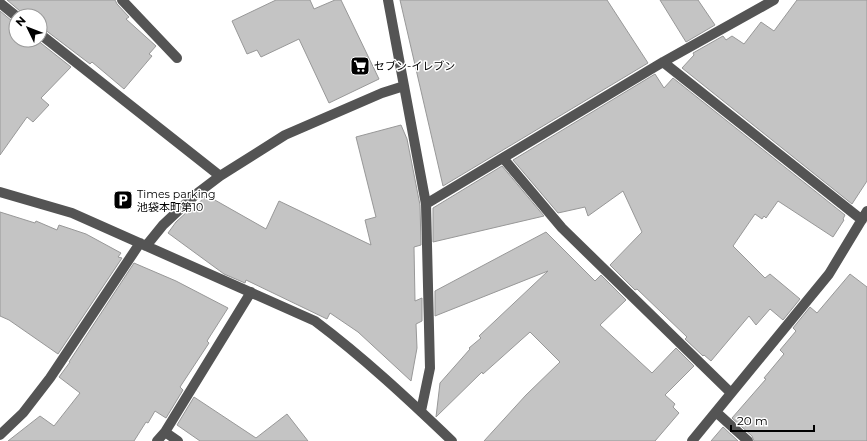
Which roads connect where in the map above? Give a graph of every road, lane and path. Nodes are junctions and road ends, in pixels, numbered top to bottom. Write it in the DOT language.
graph roads {
  1 [pos="122,0"];
  2 [pos="388,0"];
  3 [pos="752,0"];
  4 [pos="774,0"];
  5 [pos="0,3"];
  6 [pos="759,8"];
  7 [pos="8,10"];
  8 [pos="48,40"];
  9 [pos="178,58"];
  10 [pos="663,62"];
  11 [pos="404,86"];
  12 [pos="503,158"];
  13 [pos="220,176"];
  14 [pos="0,192"];
  15 [pos="426,204"];
  16 [pos="864,216"];
  17 [pos="143,245"];
  18 [pos="251,292"];
  19 [pos="731,393"];
  20 [pos="421,411"];
  21 [pos="716,412"];
  22 [pos="165,432"];
  23 [pos="0,435"];
  24 [pos="157,441"];
  25 [pos="178,441"];
  26 [pos="452,441"];
  27 [pos="692,441"];
  28 [pos="748,441"];
  1 -- 9 [label="street"];
  2 -- 11 [label="street"];
  3 -- 6 [label="street"];
  4 -- 6 [label="street"];
  5 -- 7 [label="street"];
  6 -- 10 [label="street"];
  8 -- 13 [label="street"];
  10 -- 12 [label="street"];
  10 -- 16 [label="street"];
  11 -- 13 [label="street"];
  11 -- 15 [label="street"];
  12 -- 15 [label="street"];
  12 -- 19 [label="street"];
  13 -- 17 [label="street"];
  14 -- 17 [label="street"];
  15 -- 20 [label="street"];
  16 -- 19 [label="street"];
  17 -- 18 [label="street"];
  17 -- 23 [label="street"];
  18 -- 20 [label="street"];
  18 -- 22 [label="street"];
  19 -- 21 [label="street"];
  20 -- 26 [label="street"];
  21 -- 27 [label="street"];
  21 -- 28 [label="street"];
  22 -- 24 [label="street"];
  22 -- 25 [label="street"];
}
